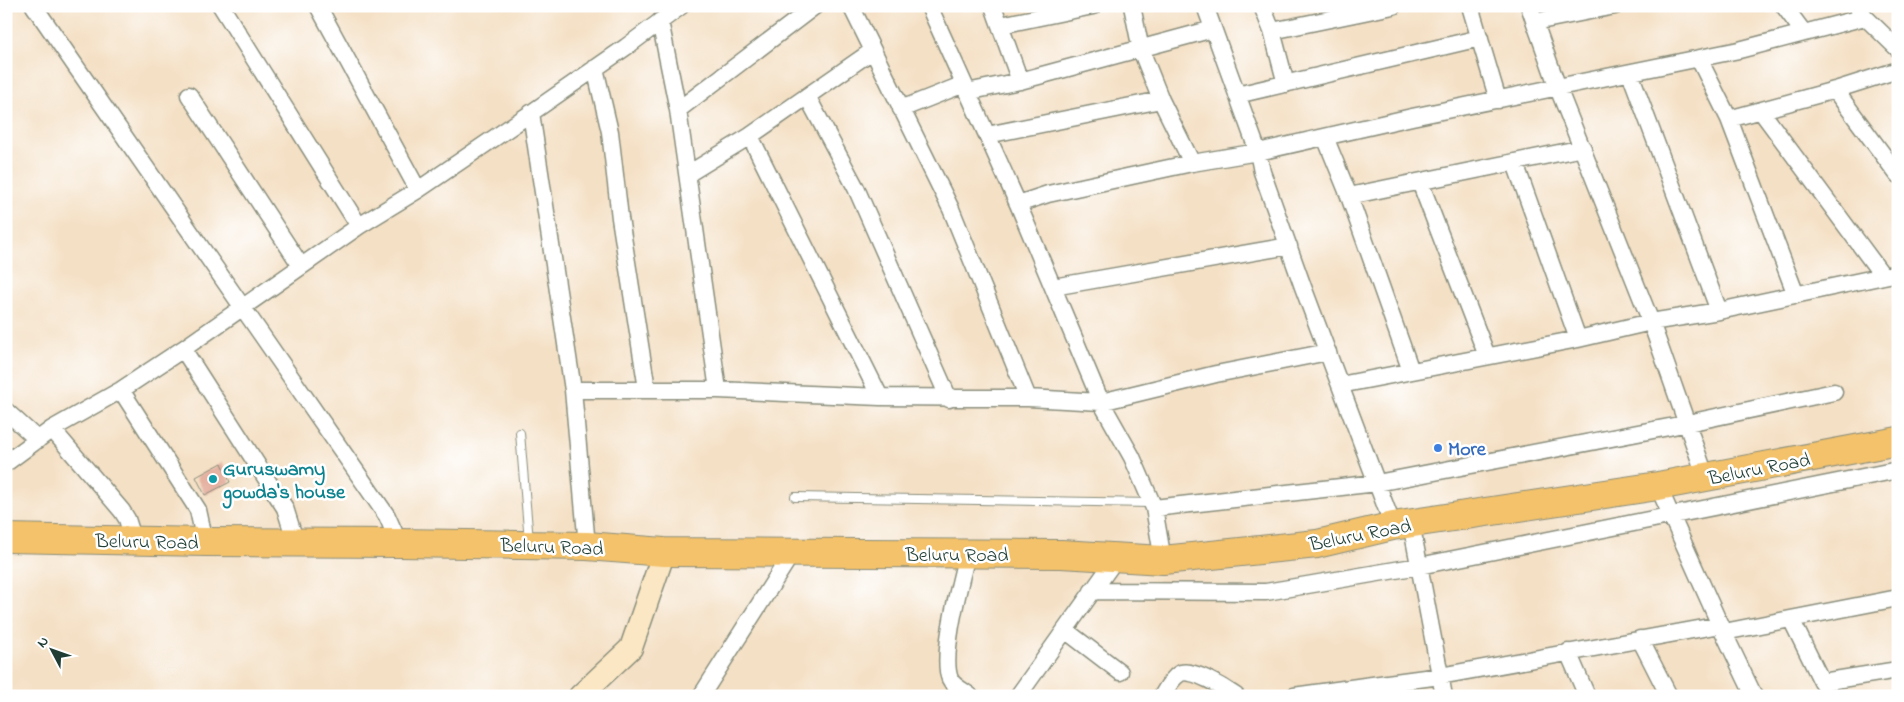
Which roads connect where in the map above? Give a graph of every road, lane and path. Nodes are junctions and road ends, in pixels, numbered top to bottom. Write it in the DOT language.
graph roads {
  1 [pos="34,6"];
  2 [pos="221,6"];
  3 [pos="318,6"];
  4 [pos="681,6"];
  5 [pos="815,6"];
  6 [pos="851,6"];
  7 [pos="929,6"];
  8 [pos="993,6"];
  9 [pos="1132,6"];
  10 [pos="1205,6"];
  11 [pos="1262,6"];
  12 [pos="1393,6"];
  13 [pos="1470,6"];
  14 [pos="1529,6"];
  15 [pos="1615,6"];
  16 [pos="1784,6"];
  17 [pos="1084,7"];
  18 [pos="1861,12"];
  19 [pos="660,21"];
  20 [pos="1535,22"];
  21 [pos="1000,25"];
  22 [pos="1213,30"];
  23 [pos="1272,31"];
  24 [pos="1804,33"];
  25 [pos="1480,38"];
  26 [pos="1898,49"];
  27 [pos="1141,50"];
  28 [pos="872,52"];
  29 [pos="1699,59"];
  30 [pos="595,68"];
  31 [pos="1898,70"];
  32 [pos="1630,72"];
  33 [pos="1020,82"];
  34 [pos="1286,84"];
  35 [pos="966,88"];
  36 [pos="1558,88"];
  37 [pos="1835,90"];
  38 [pos="189,95"];
  39 [pos="1237,95"];
  40 [pos="807,96"];
  41 [pos="1161,100"];
  42 [pos="1498,100"];
  43 [pos="901,109"];
  44 [pos="678,110"];
  45 [pos="1761,111"];
  46 [pos="531,113"];
  47 [pos="1729,119"];
  48 [pos="987,135"];
  49 [pos="750,136"];
  50 [pos="1325,137"];
  51 [pos="1583,148"];
  52 [pos="1258,152"];
  53 [pos="1192,163"];
  54 [pos="1515,163"];
  55 [pos="688,174"];
  56 [pos="1898,175"];
  57 [pos="1420,182"];
  58 [pos="418,190"];
  59 [pos="1349,196"];
  60 [pos="1018,204"];
  61 [pos="359,226"];
  62 [pos="1289,246"];
  63 [pos="301,266"];
  64 [pos="1890,274"];
  65 [pos="1053,287"];
  66 [pos="1796,295"];
  67 [pos="242,308"];
  68 [pos="1719,311"];
  69 [pos="1652,322"];
  70 [pos="1578,339"];
  71 [pos="184,349"];
  72 [pos="1328,352"];
  73 [pos="1486,356"];
  74 [pos="1411,371"];
  75 [pos="1340,385"];
  76 [pos="121,390"];
  77 [pos="573,390"];
  78 [pos="647,390"];
  79 [pos="718,390"];
  80 [pos="1834,392"];
  81 [pos="880,397"];
  82 [pos="1028,398"];
  83 [pos="949,399"];
  84 [pos="1100,402"];
  85 [pos="6,411"];
  86 [pos="1688,423"];
  87 [pos="52,429"];
  88 [pos="520,433"];
  89 [pos="38,440"];
  90 [pos="1898,442"];
  91 [pos="6,463"];
  92 [pos="1898,470"];
  93 [pos="1706,478"];
  94 [pos="1377,484"];
  95 [pos="1658,486"];
  96 [pos="795,497"];
  97 [pos="1152,505"];
  98 [pos="1671,515"];
  99 [pos="1402,524"];
  100 [pos="6,538"];
  101 [pos="134,541"];
  102 [pos="205,542"];
  103 [pos="296,543"];
  104 [pos="399,543"];
  105 [pos="530,545"];
  106 [pos="588,546"];
  107 [pos="664,552"];
  108 [pos="792,553"];
  109 [pos="967,554"];
  110 [pos="1117,557"];
  111 [pos="1163,560"];
  112 [pos="1419,566"];
  113 [pos="1092,591"];
  114 [pos="1898,598"];
  115 [pos="1791,619"];
  116 [pos="1722,628"];
  117 [pos="1065,630"];
  118 [pos="1640,639"];
  119 [pos="1568,652"];
  120 [pos="1898,670"];
  121 [pos="1120,672"];
  122 [pos="1440,676"];
  123 [pos="1825,689"];
  124 [pos="1366,691"];
  125 [pos="580,696"];
  126 [pos="701,696"];
  127 [pos="970,696"];
  128 [pos="1018,696"];
  129 [pos="1162,696"];
  130 [pos="1236,696"];
  131 [pos="1294,696"];
  132 [pos="1444,696"];
  133 [pos="1587,696"];
  134 [pos="1668,696"];
  135 [pos="1754,696"];
  1 -- 67 [label="street"];
  2 -- 61 [label="street"];
  3 -- 58 [label="street"];
  4 -- 19 [label="street"];
  5 -- 44 [label="street"];
  6 -- 28 [label="street"];
  7 -- 35 [label="street"];
  8 -- 21 [label="street"];
  9 -- 27 [label="street"];
  10 -- 22 [label="street"];
  11 -- 23 [label="street"];
  12 -- 23 [label="street"];
  13 -- 25 [label="street"];
  14 -- 20 [label="street"];
  15 -- 20 [label="street"];
  16 -- 24 [label="street"];
  17 -- 21 [label="street"];
  18 -- 24 [label="street"];
  18 -- 26 [label="street"];
  19 -- 30 [label="street"];
  19 -- 44 [label="street"];
  20 -- 36 [label="street"];
  21 -- 33 [label="street"];
  22 -- 27 [label="street"];
  22 -- 39 [label="street"];
  23 -- 34 [label="street"];
  24 -- 29 [label="street"];
  25 -- 34 [label="street"];
  25 -- 42 [label="street"];
  27 -- 33 [label="street"];
  27 -- 41 [label="street"];
  28 -- 40 [label="street"];
  28 -- 43 [label="street"];
  29 -- 32 [label="street"];
  29 -- 47 [label="street"];
  30 -- 46 [label="street"];
  30 -- 78 [label="street"];
  31 -- 37 [label="street"];
  32 -- 36 [label="street"];
  32 -- 68 [label="street"];
  33 -- 35 [label="street"];
  34 -- 39 [label="street"];
  35 -- 43 [label="street"];
  35 -- 48 [label="street"];
  36 -- 42 [label="street"];
  36 -- 51 [label="street"];
  37 -- 45 [label="street"];
  37 -- 56 [label="street"];
  38 -- 63 [label="street"];
  39 -- 52 [label="street"];
  40 -- 49 [label="street"];
  40 -- 83 [label="street"];
  41 -- 48 [label="street"];
  41 -- 53 [label="street"];
  42 -- 50 [label="street"];
  43 -- 82 [label="street"];
  44 -- 55 [label="street"];
  45 -- 47 [label="street"];
  45 -- 64 [label="street"];
  46 -- 58 [label="street"];
  46 -- 77 [label="street"];
  47 -- 66 [label="street"];
  48 -- 60 [label="street"];
  49 -- 55 [label="street"];
  49 -- 81 [label="street"];
  50 -- 52 [label="street"];
  50 -- 59 [label="street"];
  51 -- 54 [label="street"];
  51 -- 69 [label="street"];
  52 -- 53 [label="street"];
  52 -- 62 [label="street"];
  53 -- 60 [label="street"];
  54 -- 57 [label="street"];
  54 -- 70 [label="street"];
  55 -- 79 [label="street"];
  57 -- 59 [label="street"];
  57 -- 73 [label="street"];
  58 -- 61 [label="street"];
  59 -- 74 [label="street"];
  60 -- 65 [label="street"];
  61 -- 63 [label="street"];
  62 -- 65 [label="street"];
  62 -- 72 [label="street"];
  63 -- 67 [label="street"];
  64 -- 66 [label="street"];
  65 -- 84 [label="street"];
  66 -- 68 [label="street"];
  67 -- 71 [label="street"];
  67 -- 104 [label="street"];
  68 -- 69 [label="street"];
  69 -- 70 [label="street"];
  69 -- 86 [label="street"];
  70 -- 73 [label="street"];
  71 -- 76 [label="street"];
  71 -- 103 [label="street"];
  72 -- 75 [label="street"];
  72 -- 84 [label="street"];
  73 -- 74 [label="street"];
  74 -- 75 [label="street"];
  75 -- 94 [label="street"];
  76 -- 87 [label="street"];
  76 -- 102 [label="street"];
  77 -- 78 [label="street"];
  77 -- 106 [label="street"];
  78 -- 79 [label="street"];
  79 -- 81 [label="street"];
  80 -- 86 [label="street"];
  81 -- 83 [label="street"];
  82 -- 83 [label="street"];
  82 -- 84 [label="street"];
  84 -- 97 [label="street"];
  85 -- 89 [label="street"];
  86 -- 93 [label="street"];
  86 -- 94 [label="street"];
  87 -- 89 [label="street"];
  87 -- 101 [label="street"];
  88 -- 105 [label="lane"];
  89 -- 91 [label="street"];
  90 -- 93 [label="highway, Beluru Road"];
  92 -- 98 [label="street"];
  93 -- 95 [label="highway, Beluru Road"];
  94 -- 97 [label="street"];
  94 -- 99 [label="street"];
  95 -- 98 [label="street"];
  95 -- 99 [label="highway, Beluru Road"];
  96 -- 97 [label="lane"];
  97 -- 111 [label="street"];
  98 -- 112 [label="street"];
  98 -- 116 [label="street"];
  99 -- 111 [label="highway, Beluru Road"];
  99 -- 112 [label="street"];
  100 -- 101 [label="highway, Beluru Road"];
  101 -- 102 [label="highway, Beluru Road"];
  102 -- 103 [label="highway, Beluru Road"];
  103 -- 104 [label="highway, Beluru Road"];
  104 -- 105 [label="highway, Beluru Road"];
  105 -- 106 [label="highway, Beluru Road"];
  106 -- 107 [label="highway, Beluru Road"];
  107 -- 108 [label="highway, Beluru Road"];
  107 -- 125 [label="street"];
  108 -- 109 [label="highway, Beluru Road"];
  108 -- 126 [label="street"];
  109 -- 110 [label="highway, Beluru Road"];
  109 -- 127 [label="street"];
  110 -- 111 [label="highway, Beluru Road"];
  110 -- 113 [label="street"];
  112 -- 113 [label="street"];
  112 -- 122 [label="street"];
  113 -- 117 [label="street"];
  114 -- 115 [label="street"];
  115 -- 116 [label="street"];
  115 -- 123 [label="street"];
  116 -- 118 [label="street"];
  116 -- 135 [label="street"];
  117 -- 121 [label="street"];
  117 -- 128 [label="street"];
  118 -- 119 [label="street"];
  118 -- 134 [label="street"];
  119 -- 122 [label="street"];
  119 -- 133 [label="street"];
  120 -- 123 [label="street"];
  122 -- 124 [label="street"];
  122 -- 132 [label="street"];
  124 -- 131 [label="street"];
  129 -- 130 [label="street"];
}
